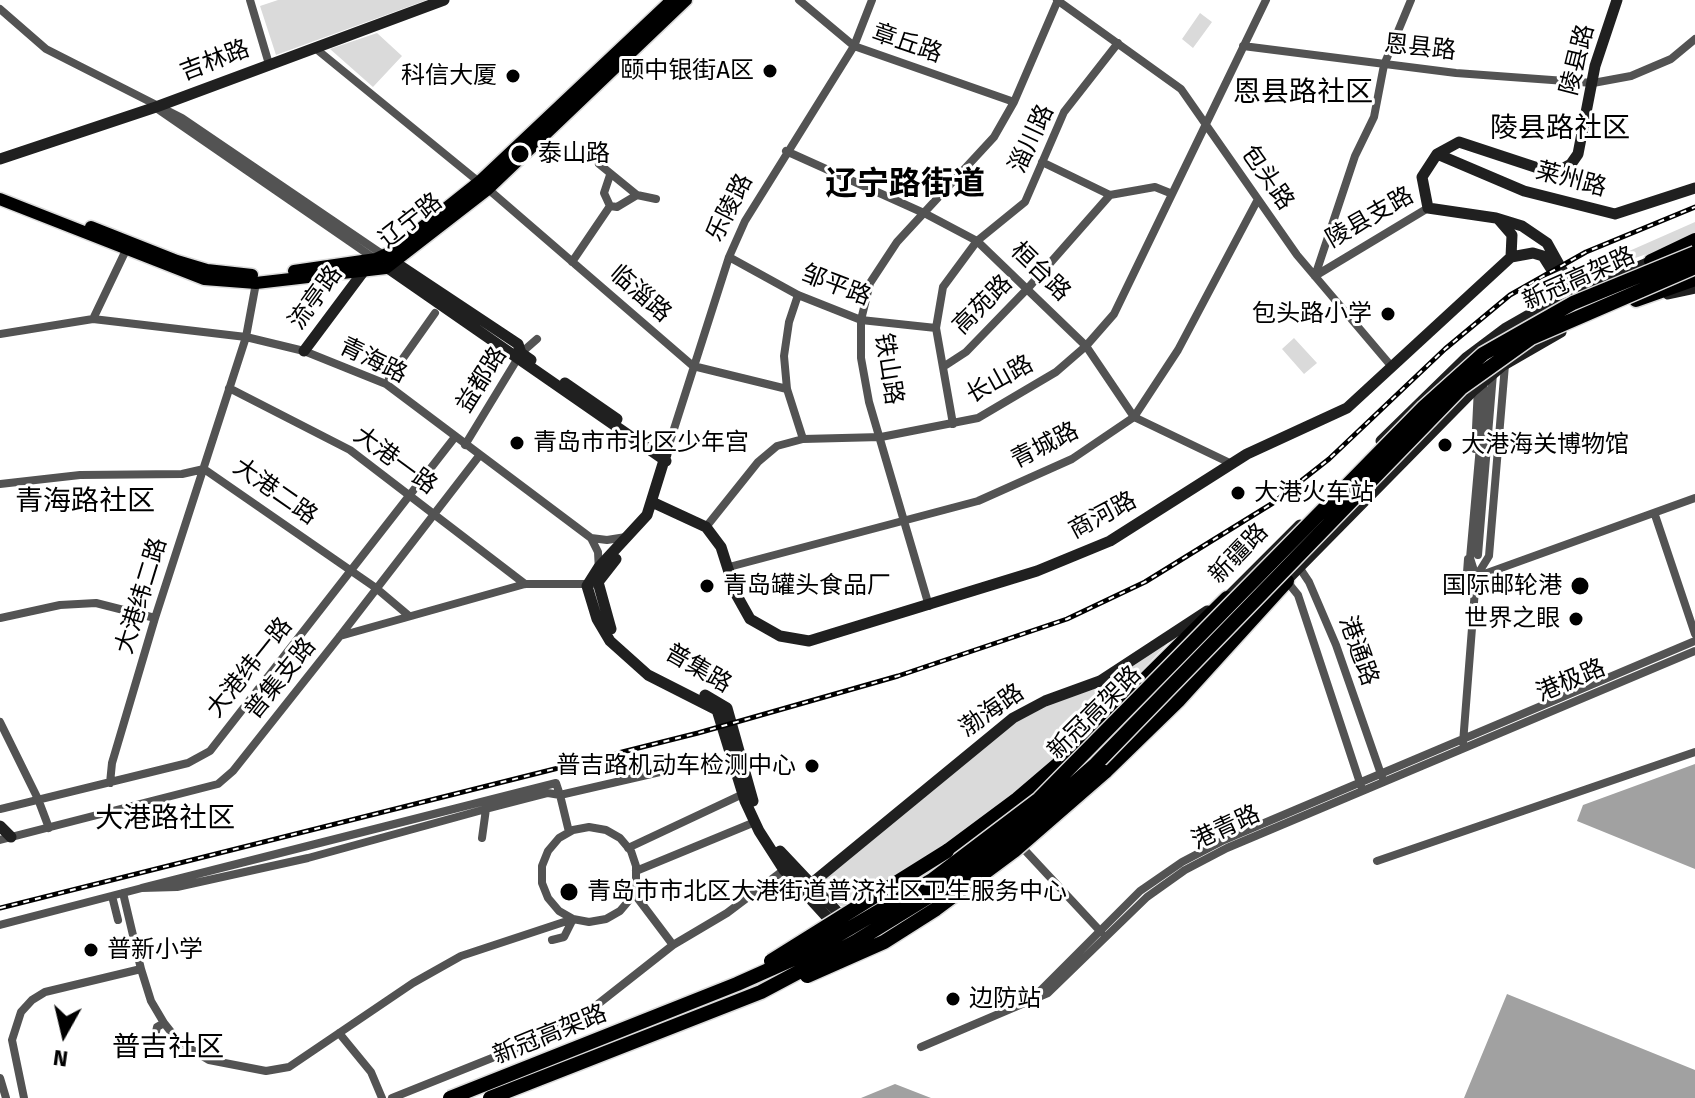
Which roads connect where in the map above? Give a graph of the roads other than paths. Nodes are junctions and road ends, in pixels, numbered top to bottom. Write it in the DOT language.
graph roads {
  1 [pos="250,0"];
  2 [pos="444,0"];
  3 [pos="672,0"];
  4 [pos="686,0"];
  5 [pos="799,0"];
  6 [pos="872,0"];
  7 [pos="1058,0"];
  8 [pos="1266,0"];
  9 [pos="1411,0"];
  10 [pos="1617,0"];
  11 [pos="0,9"];
  12 [pos="1695,39"];
  13 [pos="1118,43"];
  14 [pos="854,46"];
  15 [pos="1243,46"];
  16 [pos="315,48"];
  17 [pos="269,64"];
  18 [pos="1384,65"];
  19 [pos="1593,83"];
  20 [pos="1014,102"];
  21 [pos="156,107"];
  22 [pos="1205,120"];
  23 [pos="786,151"];
  24 [pos="1437,154"];
  25 [pos="0,159"];
  26 [pos="1042,162"];
  27 [pos="599,164"];
  28 [pos="610,175"];
  29 [pos="483,186"];
  30 [pos="1695,188"];
  31 [pos="0,190"];
  32 [pos="1170,193"];
  33 [pos="637,195"];
  34 [pos="1110,195"];
  35 [pos="0,199"];
  36 [pos="656,199"];
  37 [pos="1257,201"];
  38 [pos="610,206"];
  39 [pos="1428,208"];
  40 [pos="926,214"];
  41 [pos="1496,218"];
  42 [pos="977,241"];
  43 [pos="1695,243"];
  44 [pos="126,250"];
  45 [pos="1695,253"];
  46 [pos="729,257"];
  47 [pos="1511,257"];
  48 [pos="385,261"];
  49 [pos="1651,261"];
  50 [pos="572,262"];
  51 [pos="1695,270"];
  52 [pos="363,271"];
  53 [pos="1315,276"];
  54 [pos="1695,279"];
  55 [pos="256,283"];
  56 [pos="1029,287"];
  57 [pos="1695,288"];
  58 [pos="1572,294"];
  59 [pos="798,295"];
  60 [pos="1636,300"];
  61 [pos="435,313"];
  62 [pos="93,319"];
  63 [pos="861,320"];
  64 [pos="1585,321"];
  65 [pos="936,328"];
  66 [pos="0,334"];
  67 [pos="246,337"];
  68 [pos="537,339"];
  69 [pos="1086,346"];
  70 [pos="304,351"];
  71 [pos="520,356"];
  72 [pos="1505,365"];
  73 [pos="693,366"];
  74 [pos="943,367"];
  75 [pos="1392,367"];
  76 [pos="1493,374"];
  77 [pos="389,378"];
  78 [pos="1480,385"];
  79 [pos="229,388"];
  80 [pos="787,389"];
  81 [pos="1134,417"];
  82 [pos="953,424"];
  83 [pos="455,437"];
  84 [pos="881,437"];
  85 [pos="803,439"];
  86 [pos="465,445"];
  87 [pos="479,456"];
  88 [pos="665,458"];
  89 [pos="1232,464"];
  90 [pos="204,469"];
  91 [pos="0,484"];
  92 [pos="663,490"];
  93 [pos="409,497"];
  94 [pos="1695,498"];
  95 [pos="654,505"];
  96 [pos="675,511"];
  97 [pos="434,514"];
  98 [pos="1655,515"];
  99 [pos="905,520"];
  100 [pos="706,527"];
  101 [pos="633,532"];
  102 [pos="591,538"];
  103 [pos="1275,547"];
  104 [pos="1478,555"];
  105 [pos="1261,562"];
  106 [pos="599,567"];
  107 [pos="729,567"];
  108 [pos="1301,568"];
  109 [pos="353,572"];
  110 [pos="1476,577"];
  111 [pos="1287,581"];
  112 [pos="525,584"];
  113 [pos="592,584"];
  114 [pos="1466,586"];
  115 [pos="376,588"];
  116 [pos="1227,598"];
  117 [pos="929,606"];
  118 [pos="408,615"];
  119 [pos="0,618"];
  120 [pos="155,618"];
  121 [pos="1695,634"];
  122 [pos="340,636"];
  123 [pos="1695,641"];
  124 [pos="1695,651"];
  125 [pos="0,722"];
  126 [pos="1463,744"];
  127 [pos="1695,752"];
  128 [pos="686,766"];
  129 [pos="1382,778"];
  130 [pos="110,783"];
  131 [pos="1362,786"];
  132 [pos="743,794"];
  133 [pos="560,795"];
  134 [pos="38,799"];
  135 [pos="0,809"];
  136 [pos="486,809"];
  137 [pos="755,822"];
  138 [pos="0,826"];
  139 [pos="49,828"];
  140 [pos="569,832"];
  141 [pos="6,838"];
  142 [pos="482,838"];
  143 [pos="1017,842"];
  144 [pos="628,848"];
  145 [pos="1377,861"];
  146 [pos="784,870"];
  147 [pos="636,871"];
  148 [pos="142,888"];
  149 [pos="806,888"];
  150 [pos="633,892"];
  151 [pos="123,893"];
  152 [pos="112,896"];
  153 [pos="573,919"];
  154 [pos="118,920"];
  155 [pos="841,924"];
  156 [pos="0,925"];
  157 [pos="1101,932"];
  158 [pos="552,940"];
  159 [pos="673,945"];
  160 [pos="141,969"];
  161 [pos="737,984"];
  162 [pos="761,992"];
  163 [pos="164,1023"];
  164 [pos="339,1033"];
  165 [pos="921,1047"];
  166 [pos="152,1051"];
  167 [pos="0,1078"];
  168 [pos="6,1098"];
  169 [pos="24,1098"];
  170 [pos="382,1098"];
  171 [pos="392,1098"];
  172 [pos="450,1098"];
  173 [pos="490,1098"];
  1 -- 17 [label="street"];
  2 -- 16 [label="street, 吉林路"];
  3 -- 29 [label="main road, 辽宁路"];
  4 -- 29 [label="main road, 辽宁路"];
  5 -- 14 [label="street, 章丘路"];
  6 -- 14 [label="street, 乐陵路"];
  7 -- 13 [label="street, 包头路"];
  7 -- 20 [label="street, 铁山路"];
  8 -- 15 [label="street, 长山路"];
  9 -- 18 [label="street"];
  10 -- 19 [label="street, 陵县路"];
  11 -- 21 [label="street"];
  12 -- 19 [label="street, 恩县路"];
  13 -- 22 [label="street, 包头路"];
  13 -- 26 [label="street, 淄川路"];
  14 -- 20 [label="street, 章丘路"];
  14 -- 23 [label="street, 乐陵路"];
  15 -- 18 [label="street, 恩县路"];
  15 -- 22 [label="street, 长山路"];
  16 -- 17 [label="street, 吉林路"];
  16 -- 29 [label="street, 临淄路"];
  17 -- 21 [label="street, 吉林路"];
  18 -- 19 [label="street, 恩县路"];
  18 -- 53 [label="street"];
  19 -- 24 [label="street, 陵县路"];
  20 -- 40 [label="street, 铁山路"];
  21 -- 25 [label="street, 吉林路"];
  21 -- 48 [label="street"];
  22 -- 32 [label="street, 长山路"];
  22 -- 37 [label="street, 包头路"];
  23 -- 40 [label="street, 桓台路"];
  23 -- 46 [label="street, 乐陵路"];
  24 -- 30 [label="street, 莱州路"];
  24 -- 39 [label="street"];
  26 -- 34 [label="street"];
  26 -- 42 [label="street, 淄川路"];
  27 -- 28 [label="street"];
  28 -- 33 [label="street"];
  28 -- 38 [label="street"];
  29 -- 48 [label="main road, 辽宁路"];
  29 -- 50 [label="street, 临淄路"];
  31 -- 48 [label="main road, 辽宁路"];
  32 -- 34 [label="street"];
  32 -- 69 [label="street, 长山路"];
  33 -- 36 [label="street"];
  33 -- 38 [label="street"];
  34 -- 56 [label="street, 高苑路"];
  35 -- 44 [label="main road, 辽宁路"];
  37 -- 53 [label="street, 包头路"];
  37 -- 81 [label="street, 青城路"];
  38 -- 50 [label="street"];
  39 -- 41 [label="street, 陵县支路"];
  39 -- 53 [label="street, 陵县支路"];
  40 -- 42 [label="street, 桓台路"];
  40 -- 63 [label="street, 铁山路"];
  41 -- 47 [label="street"];
  41 -- 58 [label="street, 陵县支路"];
  42 -- 56 [label="street, 桓台路"];
  42 -- 65 [label="street, 淄川路"];
  43 -- 49 [label="highway"];
  44 -- 55 [label="main road, 辽宁路"];
  44 -- 62 [label="street"];
  45 -- 161 [label="highway, 新冠高架路, bridge"];
  46 -- 59 [label="street, 邹平路"];
  46 -- 73 [label="street, 乐陵路"];
  47 -- 58 [label="street"];
  47 -- 75 [label="street, 商河路"];
  48 -- 52 [label="main road, 辽宁路"];
  48 -- 71 [label="street"];
  49 -- 58 [label="street, 新疆路"];
  50 -- 73 [label="street, 临淄路"];
  51 -- 60 [label="street"];
  51 -- 162 [label="highway, 新冠高架路, bridge"];
  52 -- 55 [label="main road, 辽宁路"];
  52 -- 70 [label="street, 流亭路"];
  53 -- 75 [label="street, 包头路"];
  54 -- 60 [label="highway"];
  55 -- 67 [label="street, 大港纬二路"];
  56 -- 69 [label="street, 桓台路"];
  56 -- 74 [label="street, 高苑路"];
  57 -- 60 [label="street"];
  58 -- 64 [label="street, 陵县支路"];
  58 -- 103 [label="street, 新疆路"];
  59 -- 63 [label="street, 邹平路"];
  59 -- 80 [label="street"];
  60 -- 64 [label="street"];
  61 -- 77 [label="street"];
  62 -- 66 [label="street, 青海路"];
  62 -- 67 [label="street, 青海路"];
  63 -- 65 [label="street, 邹平路"];
  63 -- 84 [label="street, 铁山路"];
  64 -- 72 [label="street"];
  65 -- 74 [label="street, 淄川路"];
  67 -- 70 [label="street, 青海路"];
  67 -- 79 [label="street, 大港纬二路"];
  68 -- 71 [label="street, 益都路"];
  69 -- 81 [label="street, 桓台路"];
  69 -- 82 [label="street, 长山路"];
  70 -- 83 [label="street, 青海路"];
  71 -- 86 [label="street, 益都路"];
  71 -- 88 [label="street"];
  72 -- 76 [label="street"];
  72 -- 110 [label="street"];
  73 -- 80 [label="street, 临淄路"];
  73 -- 88 [label="street, 乐陵路"];
  74 -- 82 [label="street, 淄川路"];
  75 -- 89 [label="street, 商河路"];
  76 -- 78 [label="street"];
  76 -- 104 [label="street"];
  78 -- 108 [label="street"];
  78 -- 110 [label="street"];
  78 -- 114 [label="street"];
  79 -- 90 [label="street, 大港纬二路"];
  79 -- 93 [label="street, 大港一路"];
  80 -- 85 [label="street"];
  81 -- 89 [label="street"];
  81 -- 99 [label="street, 青城路"];
  82 -- 84 [label="street, 长山路"];
  83 -- 86 [label="street, 青海路"];
  83 -- 93 [label="street, 大港纬一路"];
  84 -- 85 [label="street, 长山路"];
  84 -- 99 [label="street, 铁山路"];
  85 -- 100 [label="street, 长山路"];
  86 -- 87 [label="street, 青海路"];
  87 -- 97 [label="street"];
  87 -- 102 [label="street, 青海路"];
  88 -- 92 [label="street, 乐陵路"];
  88 -- 95 [label="street, 乐陵路"];
  89 -- 117 [label="street, 商河路"];
  90 -- 91 [label="street, 大港二路"];
  90 -- 109 [label="street, 大港二路"];
  90 -- 120 [label="street, 大港纬二路"];
  92 -- 95 [label="street, 乐陵路"];
  92 -- 96 [label="street"];
  93 -- 97 [label="street, 大港一路"];
  93 -- 109 [label="street, 大港纬一路"];
  94 -- 98 [label="street"];
  95 -- 96 [label="street"];
  95 -- 100 [label="street"];
  95 -- 101 [label="street, 乐陵路"];
  95 -- 113 [label="street, 乐陵路"];
  96 -- 100 [label="street"];
  97 -- 112 [label="street, 大港一路"];
  97 -- 115 [label="street"];
  98 -- 110 [label="street"];
  98 -- 121 [label="street"];
  99 -- 107 [label="street, 青城路"];
  99 -- 117 [label="street, 铁山路"];
  100 -- 107 [label="street, 商河路"];
  101 -- 102 [label="street"];
  101 -- 106 [label="street, 乐陵路"];
  102 -- 106 [label="street"];
  103 -- 105 [label="street, 新疆路"];
  103 -- 108 [label="street, 港通路"];
  105 -- 111 [label="street, 港通路"];
  105 -- 116 [label="street, 新疆路"];
  106 -- 113 [label="street, 乐陵路"];
  107 -- 117 [label="street, 商河路"];
  108 -- 111 [label="street"];
  108 -- 129 [label="street, 港通路"];
  109 -- 115 [label="street, 大港二路"];
  109 -- 130 [label="street, 大港纬一路"];
  110 -- 126 [label="street"];
  111 -- 131 [label="street, 港通路"];
  111 -- 143 [label="street"];
  111 -- 162 [label="highway, bridge"];
  112 -- 113 [label="street, 普集支路"];
  112 -- 118 [label="street, 普集支路"];
  113 -- 132 [label="street"];
  113 -- 149 [label="street, 普集路"];
  115 -- 118 [label="street, 大港二路"];
  115 -- 122 [label="street"];
  116 -- 149 [label="street, 渤海路"];
  116 -- 155 [label="street, 新疆路"];
  116 -- 161 [label="highway, bridge"];
  118 -- 122 [label="street, 普集支路"];
  119 -- 120 [label="street"];
  120 -- 130 [label="street, 大港纬二路"];
  122 -- 139 [label="street, 普集支路"];
  123 -- 126 [label="street, 港极路"];
  124 -- 126 [label="street, 港极路"];
  125 -- 134 [label="street"];
  126 -- 129 [label="street, 港青路"];
  127 -- 145 [label="street"];
  128 -- 133 [label="street"];
  129 -- 131 [label="street, 港青路"];
  130 -- 134 [label="street, 大港纬一路"];
  131 -- 157 [label="street, 港青路"];
  132 -- 137 [label="street"];
  132 -- 144 [label="street"];
  133 -- 136 [label="street"];
  133 -- 140 [label="street"];
  133 -- 148 [label="street"];
  134 -- 135 [label="street, 大港纬一路"];
  134 -- 139 [label="street"];
  136 -- 142 [label="street"];
  136 -- 148 [label="street"];
  137 -- 146 [label="street"];
  137 -- 147 [label="street"];
  138 -- 141 [label="street"];
  139 -- 141 [label="street, 普集支路"];
  140 -- 144 [label="street"];
  140 -- 153 [label="street"];
  143 -- 155 [label="street"];
  143 -- 157 [label="street"];
  144 -- 147 [label="street"];
  146 -- 149 [label="street"];
  146 -- 159 [label="street"];
  147 -- 150 [label="street"];
  148 -- 151 [label="street"];
  149 -- 155 [label="street"];
  150 -- 153 [label="street"];
  150 -- 159 [label="street"];
  151 -- 152 [label="street"];
  151 -- 160 [label="street"];
  152 -- 154 [label="street"];
  152 -- 156 [label="street"];
  153 -- 158 [label="street"];
  153 -- 164 [label="street"];
  157 -- 165 [label="street, 港青路"];
  159 -- 171 [label="street"];
  160 -- 163 [label="street"];
  160 -- 169 [label="street"];
  161 -- 172 [label="highway, 新冠高架路, bridge"];
  162 -- 173 [label="highway, 新冠高架路, bridge"];
  163 -- 164 [label="street"];
  163 -- 166 [label="street"];
  164 -- 170 [label="street"];
  167 -- 168 [label="street"];
}
